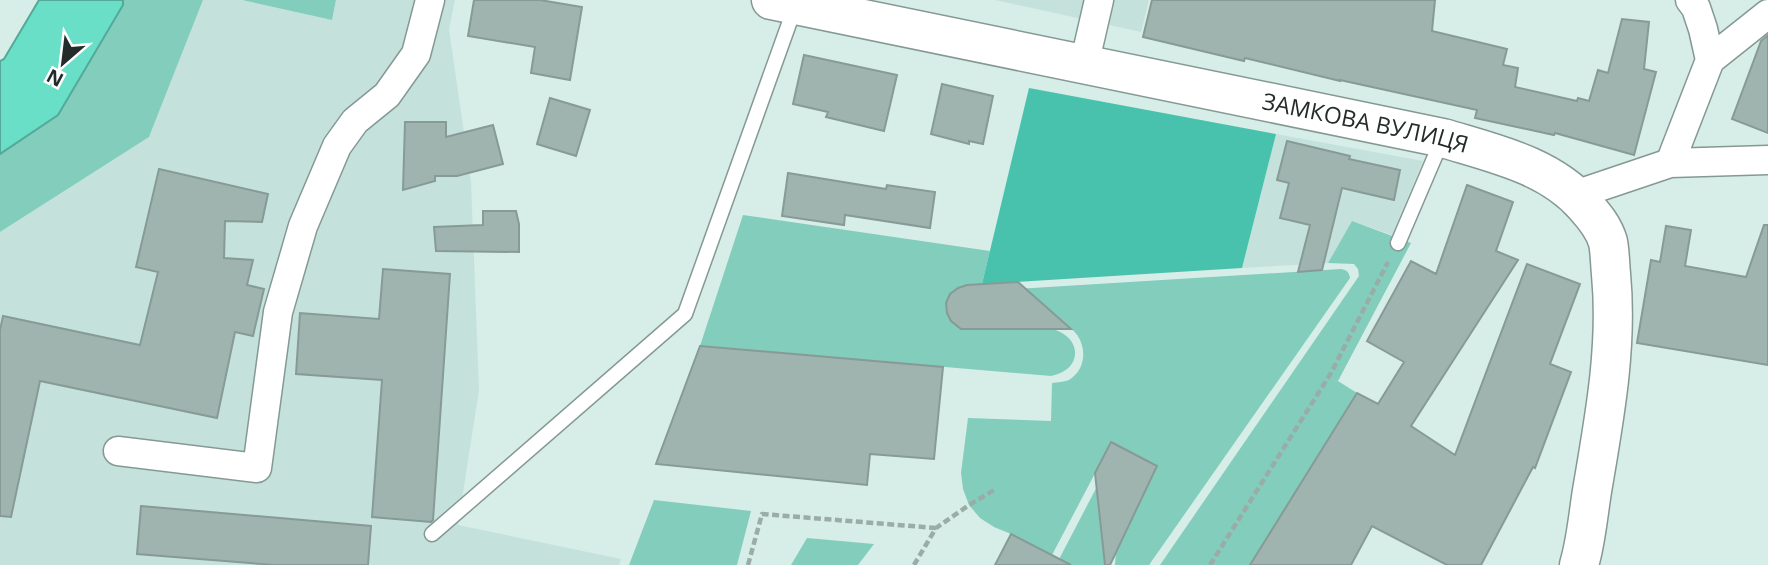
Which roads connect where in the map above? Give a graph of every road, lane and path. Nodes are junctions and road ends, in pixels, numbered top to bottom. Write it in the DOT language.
graph roads {
  1 [pos="430,0"];
  2 [pos="1099,0"];
  3 [pos="1690,0"];
  4 [pos="783,3"];
  5 [pos="1768,14"];
  6 [pos="1710,60"];
  7 [pos="1084,65"];
  8 [pos="1443,138"];
  9 [pos="1768,160"];
  10 [pos="1670,163"];
  11 [pos="1575,195"];
  12 [pos="1398,243"];
  13 [pos="118,451"];
  14 [pos="996,489"];
  15 [pos="936,528"];
  16 [pos="432,534"];
  17 [pos="1583,564"];
  18 [pos="748,565"];
  19 [pos="914,565"];
  20 [pos="1210,565"];
  1 -- 13 [label="street"];
  2 -- 7 [label="street"];
  3 -- 6 [label="street"];
  4 -- 7 [label="main road, ЗАМКОВА ВУЛИЦЯ"];
  4 -- 16 [label="lane"];
  5 -- 6 [label="street"];
  6 -- 10 [label="street"];
  7 -- 8 [label="main road, ЗАМКОВА ВУЛИЦЯ"];
  8 -- 11 [label="main road, ЗАМКОВА ВУЛИЦЯ"];
  8 -- 12 [label="lane"];
  9 -- 10 [label="street"];
  10 -- 11 [label="street"];
  11 -- 17 [label="main road, ЗАМКОВА ВУЛИЦЯ"];
  12 -- 20 [label="path"];
  14 -- 15 [label="path"];
  15 -- 18 [label="path"];
  15 -- 19 [label="path"];
}
